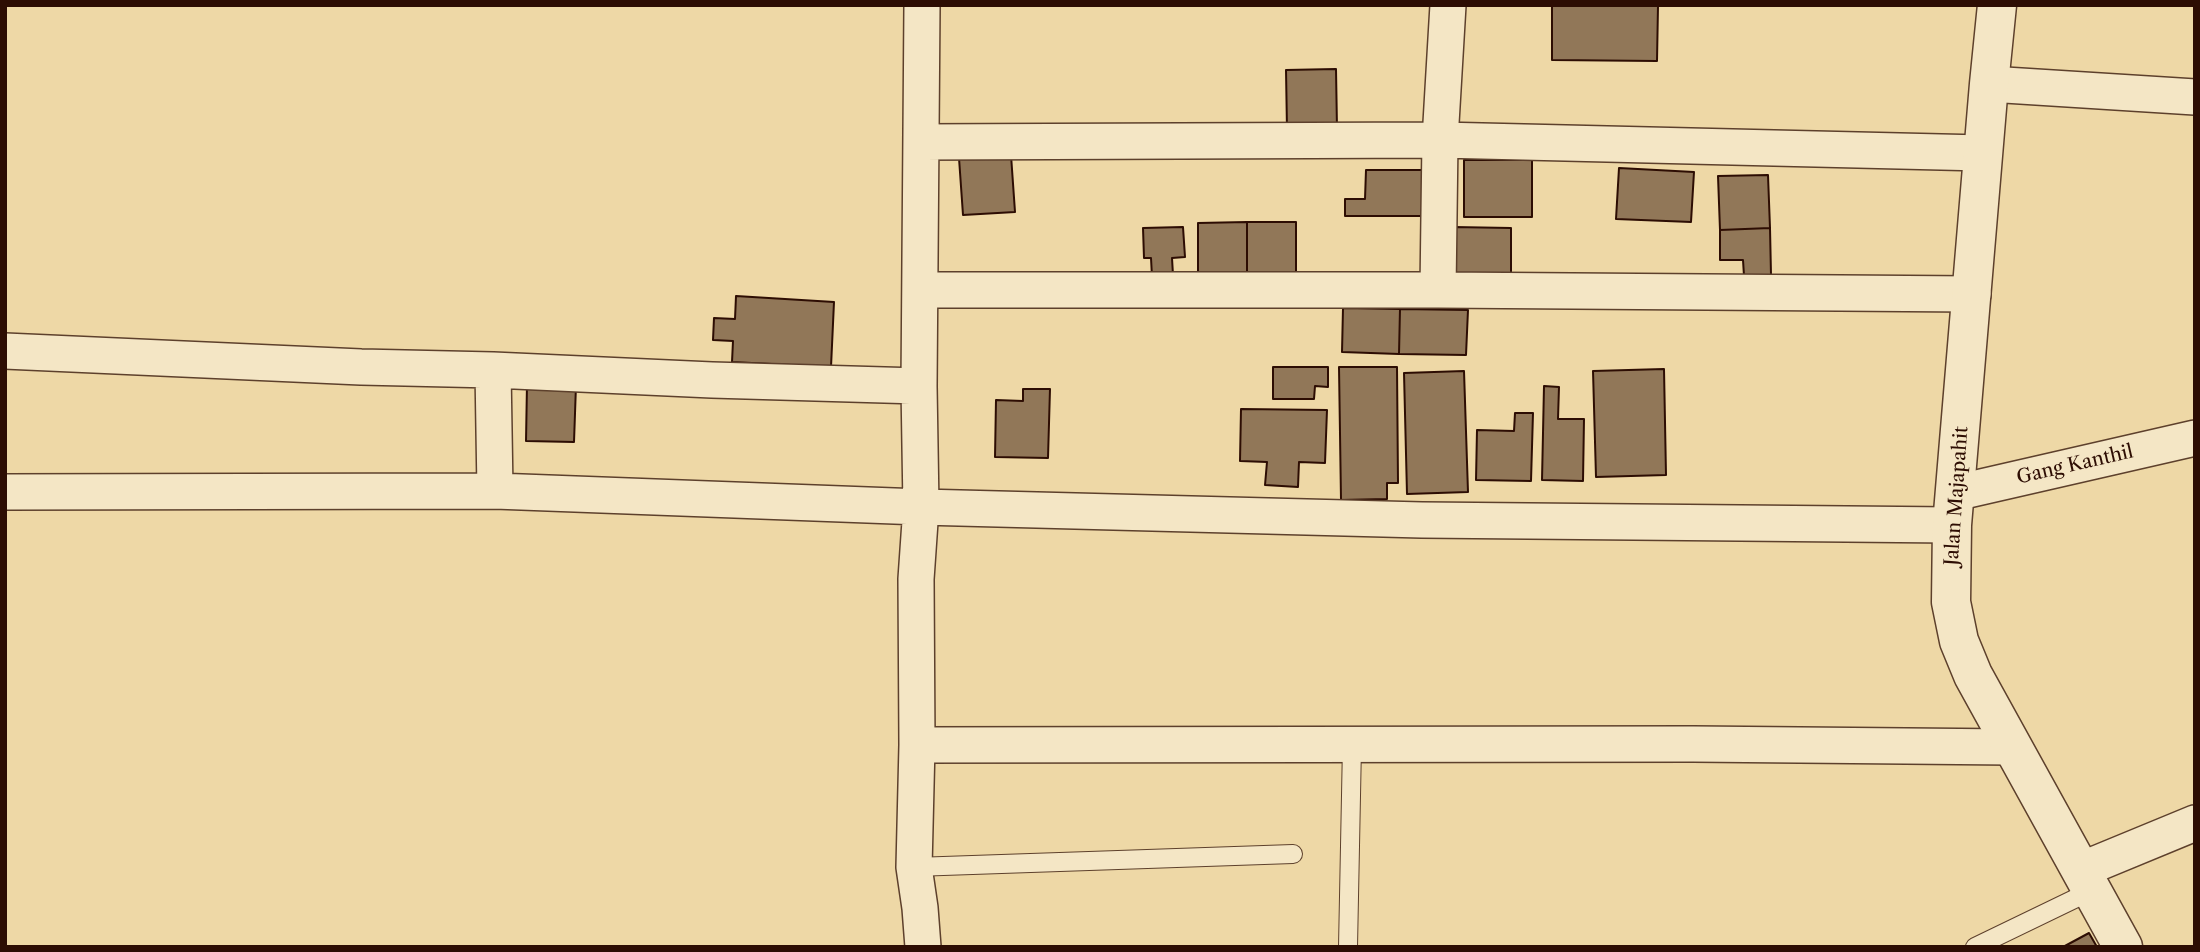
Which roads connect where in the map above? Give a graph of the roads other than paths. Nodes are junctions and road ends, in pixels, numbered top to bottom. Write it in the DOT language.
graph roads {
  1 [pos="922,5"];
  2 [pos="1448,5"];
  3 [pos="1997,5"];
  4 [pos="1989,84"];
  5 [pos="2195,97"];
  6 [pos="1440,140"];
  7 [pos="921,142"];
  8 [pos="1983,153"];
  9 [pos="920,290"];
  10 [pos="1437,290"];
  11 [pos="1973,294"];
  12 [pos="5,351"];
  13 [pos="493,370"];
  14 [pos="919,386"];
  15 [pos="2195,438"];
  16 [pos="495,491"];
  17 [pos="5,492"];
  18 [pos="921,507"];
  19 [pos="1953,509"];
  20 [pos="917,745"];
  21 [pos="1352,745"];
  22 [pos="2012,747"];
  23 [pos="2195,823"];
  24 [pos="1293,854"];
  25 [pos="914,867"];
  26 [pos="2087,880"];
  27 [pos="923,947"];
  28 [pos="1348,947"];
  29 [pos="1975,947"];
  30 [pos="2123,947"];
  1 -- 7 [label="street"];
  2 -- 6 [label="street"];
  3 -- 4 [label="street, Jalan Majapahit"];
  4 -- 5 [label="street"];
  4 -- 8 [label="street, Jalan Majapahit"];
  6 -- 7 [label="street"];
  6 -- 8 [label="street"];
  6 -- 10 [label="street"];
  7 -- 9 [label="street"];
  8 -- 11 [label="street, Jalan Majapahit"];
  9 -- 10 [label="street"];
  9 -- 14 [label="street"];
  10 -- 11 [label="street"];
  11 -- 19 [label="street, Jalan Majapahit"];
  12 -- 13 [label="street"];
  13 -- 14 [label="street"];
  13 -- 16 [label="street"];
  14 -- 18 [label="street"];
  15 -- 19 [label="street, Gang Kanthil"];
  16 -- 17 [label="street, Gang Kanthil"];
  16 -- 18 [label="street, Gang Kanthil"];
  18 -- 19 [label="street, Gang Kanthil"];
  18 -- 20 [label="street"];
  19 -- 22 [label="street, Jalan Majapahit"];
  20 -- 21 [label="street"];
  20 -- 25 [label="street"];
  21 -- 22 [label="street"];
  21 -- 28 [label="lane"];
  22 -- 26 [label="street, Jalan Majapahit"];
  23 -- 26 [label="street"];
  24 -- 25 [label="lane"];
  25 -- 27 [label="street"];
  26 -- 29 [label="lane"];
  26 -- 30 [label="street, Jalan Majapahit"];
}
